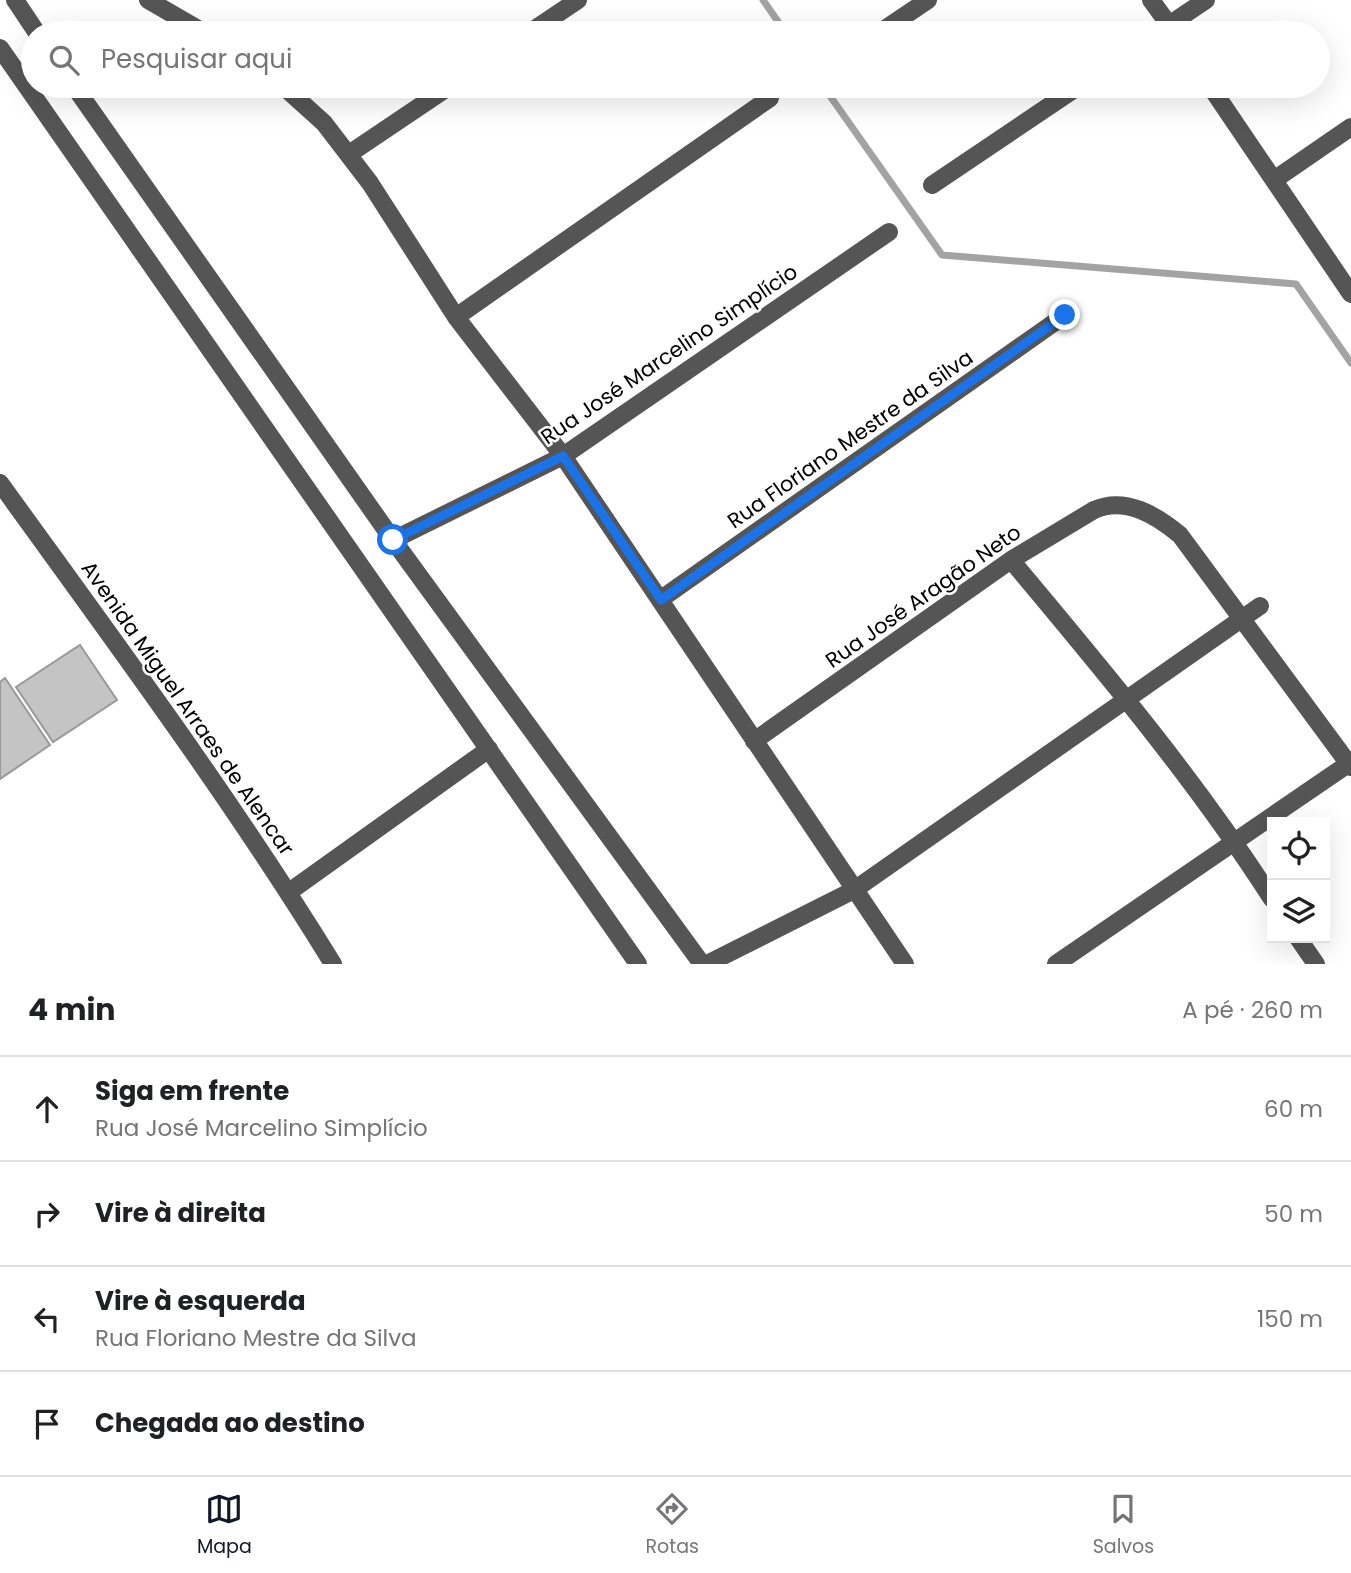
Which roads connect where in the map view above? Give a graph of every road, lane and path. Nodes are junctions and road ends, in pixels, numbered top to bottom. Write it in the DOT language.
graph roads {
  1 [pos="15,0"];
  2 [pos="148,0"];
  3 [pos="578,0"];
  4 [pos="928,0"];
  5 [pos="1151,0"];
  6 [pos="1206,0"];
  7 [pos="29,21"];
  8 [pos="184,21"];
  9 [pos="547,21"];
  10 [pos="897,21"];
  11 [pos="1162,21"];
  12 [pos="1180,21"];
  13 [pos="0,48"];
  14 [pos="21,78"];
  15 [pos="35,98"];
  16 [pos="82,98"];
  17 [pos="296,98"];
  18 [pos="432,98"];
  19 [pos="770,98"];
  20 [pos="1061,98"];
  21 [pos="1218,98"];
  22 [pos="1351,127"];
  23 [pos="349,154"];
  24 [pos="1274,180"];
  25 [pos="932,185"];
  26 [pos="889,232"];
  27 [pos="1351,294"];
  28 [pos="1065,315"];
  29 [pos="456,317"];
  30 [pos="563,456"];
  31 [pos="0,483"];
  32 [pos="393,540"];
  33 [pos="1011,560"];
  34 [pos="661,600"];
  35 [pos="1260,606"];
  36 [pos="1244,617"];
  37 [pos="1129,699"];
  38 [pos="754,741"];
  39 [pos="489,749"];
  40 [pos="1350,764"];
  41 [pos="1235,841"];
  42 [pos="854,890"];
  43 [pos="1267,891"];
  44 [pos="289,892"];
  45 [pos="1301,943"];
  46 [pos="333,964"];
  47 [pos="638,964"];
  48 [pos="704,964"];
  49 [pos="905,964"];
  50 [pos="1056,964"];
  51 [pos="1316,964"];
  1 -- 7 [label="street"];
  2 -- 8 [label="street"];
  3 -- 9 [label="street"];
  4 -- 10 [label="street"];
  5 -- 11 [label="street"];
  6 -- 12 [label="street"];
  13 -- 14 [label="street"];
  15 -- 39 [label="street"];
  16 -- 32 [label="street"];
  17 -- 23 [label="street"];
  18 -- 23 [label="street"];
  19 -- 29 [label="street"];
  20 -- 25 [label="street"];
  21 -- 24 [label="street"];
  22 -- 24 [label="street"];
  23 -- 29 [label="street"];
  24 -- 27 [label="street"];
  26 -- 30 [label="street, Rua José Marcelino Simplício"];
  28 -- 34 [label="street, Rua Floriano Mestre da Silva"];
  29 -- 30 [label="street"];
  30 -- 32 [label="street, Rua José Marcelino Simplício"];
  30 -- 34 [label="street"];
  31 -- 44 [label="street, Avenida Miguel Arraes de Alencar"];
  32 -- 48 [label="street"];
  33 -- 36 [label="street, Rua José Aragão Neto"];
  33 -- 37 [label="street"];
  33 -- 38 [label="street, Rua José Aragão Neto"];
  34 -- 38 [label="street"];
  35 -- 36 [label="street"];
  36 -- 37 [label="street"];
  36 -- 40 [label="street"];
  37 -- 41 [label="street"];
  37 -- 42 [label="street"];
  38 -- 42 [label="street"];
  39 -- 44 [label="street"];
  39 -- 47 [label="street"];
  40 -- 41 [label="street"];
  41 -- 43 [label="street"];
  41 -- 50 [label="street"];
  42 -- 48 [label="street"];
  42 -- 49 [label="street"];
  44 -- 46 [label="street, Avenida Miguel Arraes de Alencar"];
  45 -- 51 [label="street"];
}
